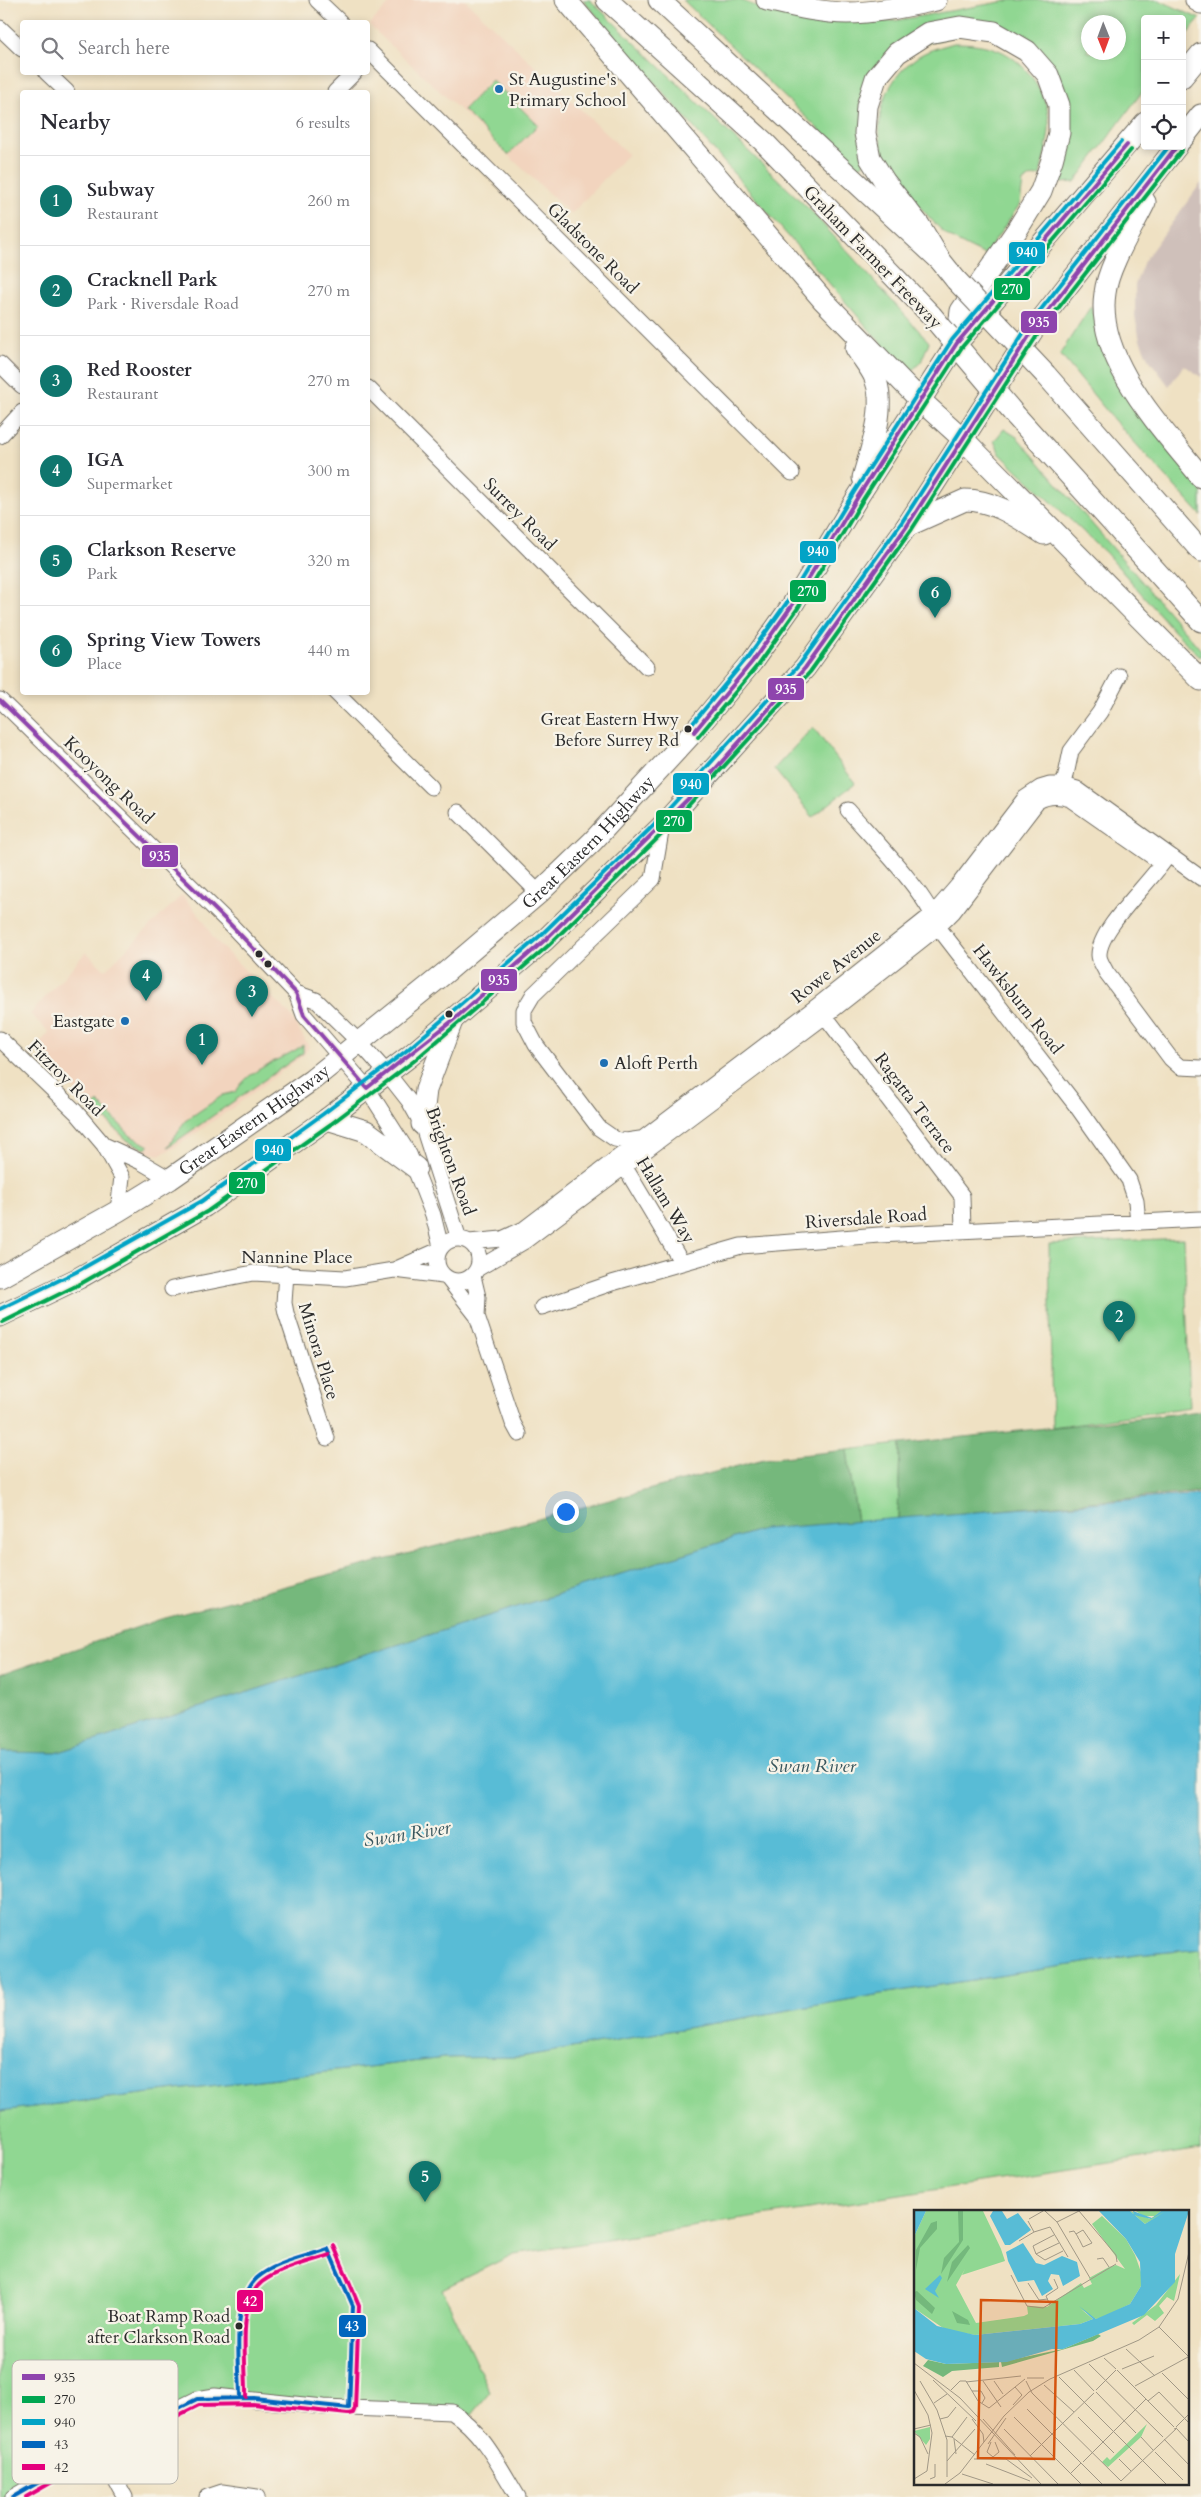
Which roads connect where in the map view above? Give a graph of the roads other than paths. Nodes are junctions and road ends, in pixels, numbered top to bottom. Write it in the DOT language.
graph roads {
  1 [pos="317,0"];
  2 [pos="566,0"];
  3 [pos="607,0"];
  4 [pos="660,0"];
  5 [pos="767,0"];
  6 [pos="936,0"];
  7 [pos="1196,0"];
  8 [pos="1201,3"];
  9 [pos="338,20"];
  10 [pos="0,28"];
  11 [pos="20,47"];
  12 [pos="1201,54"];
  13 [pos="370,56"];
  14 [pos="1186,72"];
  15 [pos="49,75"];
  16 [pos="352,75"];
  17 [pos="65,90"];
  18 [pos="337,90"];
  19 [pos="1201,116"];
  20 [pos="1141,128"];
  21 [pos="1186,134"];
  22 [pos="1171,154"];
  23 [pos="940,260"];
  24 [pos="823,300"];
  25 [pos="957,344"];
  26 [pos="0,364"];
  27 [pos="20,384"];
  28 [pos="370,390"];
  29 [pos="920,400"];
  30 [pos="20,414"];
  31 [pos="0,436"];
  32 [pos="962,438"];
  33 [pos="792,473"];
  34 [pos="1201,477"];
  35 [pos="859,495"];
  36 [pos="907,526"];
  37 [pos="1201,551"];
  38 [pos="1082,560"];
  39 [pos="1201,621"];
  40 [pos="647,667"];
  41 [pos="1119,676"];
  42 [pos="1201,680"];
  43 [pos="338,695"];
  44 [pos="0,700"];
  45 [pos="431,787"];
  46 [pos="1062,791"];
  47 [pos="848,810"];
  48 [pos="458,812"];
  49 [pos="662,826"];
  50 [pos="1165,859"];
  51 [pos="1201,878"];
  52 [pos="1201,889"];
  53 [pos="539,893"];
  54 [pos="936,920"];
  55 [pos="296,993"];
  56 [pos="821,1011"];
  57 [pos="452,1021"];
  58 [pos="0,1039"];
  59 [pos="360,1043"];
  60 [pos="342,1057"];
  61 [pos="1201,1068"];
  62 [pos="387,1073"];
  63 [pos="367,1088"];
  64 [pos="328,1119"];
  65 [pos="422,1124"];
  66 [pos="640,1140"];
  67 [pos="104,1145"];
  68 [pos="621,1161"];
  69 [pos="416,1168"];
  70 [pos="170,1179"];
  71 [pos="118,1211"];
  72 [pos="1201,1219"];
  73 [pos="1138,1222"];
  74 [pos="963,1230"];
  75 [pos="464,1240"];
  76 [pos="440,1248"];
  77 [pos="682,1263"];
  78 [pos="394,1270"];
  79 [pos="475,1272"];
  80 [pos="286,1273"];
  81 [pos="0,1276"];
  82 [pos="446,1278"];
  83 [pos="172,1289"];
  84 [pos="542,1307"];
  85 [pos="0,1316"];
  86 [pos="478,1316"];
  87 [pos="519,1434"];
  88 [pos="327,1438"];
  89 [pos="178,2408"];
  90 [pos="36,2484"];
  91 [pos="118,2484"];
  92 [pos="13,2497"];
  93 [pos="125,2497"];
  94 [pos="207,2497"];
  95 [pos="257,2497"];
  96 [pos="518,2497"];
  1 -- 9 [label="street"];
  2 -- 24 [label="highway"];
  3 -- 39 [label="highway, Graham Farmer Freeway, bridge"];
  4 -- 23 [label="highway"];
  5 -- 6 [label="highway"];
  7 -- 8 [label="highway"];
  10 -- 11 [label="street"];
  12 -- 14 [label="highway"];
  13 -- 33 [label="street, Gladstone Road"];
  15 -- 17 [label="street"];
  16 -- 18 [label="street"];
  19 -- 21 [label="highway"];
  20 -- 25 [label="highway, Great Eastern Highway"];
  22 -- 32 [label="highway"];
  22 -- 34 [label="highway"];
  23 -- 25 [label="highway"];
  23 -- 37 [label="highway, bridge"];
  24 -- 29 [label="highway"];
  24 -- 35 [label="highway"];
  25 -- 29 [label="highway, Great Eastern Highway"];
  26 -- 27 [label="street"];
  28 -- 40 [label="street, Surrey Road"];
  29 -- 32 [label="highway"];
  29 -- 35 [label="highway, Great Eastern Highway"];
  30 -- 31 [label="street"];
  32 -- 36 [label="highway"];
  32 -- 38 [label="highway"];
  35 -- 53 [label="highway, Great Eastern Highway"];
  36 -- 38 [label="highway"];
  36 -- 49 [label="highway"];
  38 -- 42 [label="highway"];
  41 -- 46 [label="street"];
  43 -- 45 [label="street"];
  44 -- 55 [label="street, Kooyong Road"];
  46 -- 50 [label="street"];
  46 -- 54 [label="street, Rowe Avenue"];
  47 -- 54 [label="street, Hawksburn Road"];
  48 -- 53 [label="street"];
  49 -- 57 [label="highway"];
  49 -- 66 [label="street"];
  50 -- 51 [label="street"];
  50 -- 52 [label="street"];
  50 -- 61 [label="street"];
  53 -- 59 [label="highway, Great Eastern Highway"];
  54 -- 56 [label="street, Rowe Avenue"];
  54 -- 73 [label="street, Hawksburn Road"];
  55 -- 59 [label="street, Kooyong Road"];
  55 -- 60 [label="street, Kooyong Road"];
  56 -- 66 [label="street, Rowe Avenue"];
  56 -- 68 [label="street, Rowe Avenue"];
  56 -- 74 [label="street, Ragatta Terrace"];
  57 -- 62 [label="highway"];
  57 -- 65 [label="highway"];
  58 -- 67 [label="street, Fitzroy Road"];
  59 -- 60 [label="highway, Great Eastern Highway"];
  59 -- 62 [label="street, Kooyong Road"];
  60 -- 63 [label="street, Kooyong Road"];
  60 -- 70 [label="highway, Great Eastern Highway"];
  62 -- 63 [label="highway"];
  62 -- 65 [label="street, Brighton Road"];
  63 -- 64 [label="highway"];
  63 -- 69 [label="street, Brighton Road"];
  64 -- 69 [label="highway"];
  64 -- 85 [label="highway"];
  65 -- 75 [label="street, Brighton Road"];
  66 -- 68 [label="street, Rowe Avenue"];
  67 -- 70 [label="street, Fitzroy Road"];
  67 -- 71 [label="street, Fitzroy Road"];
  68 -- 75 [label="street, Rowe Avenue"];
  68 -- 77 [label="street, Hallam Way"];
  68 -- 79 [label="street, Rowe Avenue"];
  69 -- 76 [label="street, Brighton Road"];
  70 -- 71 [label="highway, Great Eastern Highway"];
  71 -- 81 [label="highway, Great Eastern Highway"];
  72 -- 73 [label="street, Riversdale Road"];
  73 -- 74 [label="street, Riversdale Road"];
  74 -- 77 [label="street, Riversdale Road"];
  75 -- 76 [label="street"];
  75 -- 79 [label="street"];
  76 -- 78 [label="street, Nannine Place"];
  76 -- 82 [label="street"];
  77 -- 84 [label="street, Riversdale Road"];
  78 -- 80 [label="street, Nannine Place"];
  78 -- 82 [label="street, Nannine Place"];
  79 -- 82 [label="street"];
  79 -- 86 [label="street"];
  80 -- 83 [label="street, Nannine Place"];
  80 -- 88 [label="street, Minora Place"];
  82 -- 86 [label="street"];
  86 -- 87 [label="street"];
  89 -- 96 [label="street"];
  90 -- 92 [label="street"];
  91 -- 93 [label="street"];
  94 -- 95 [label="street"];
}
